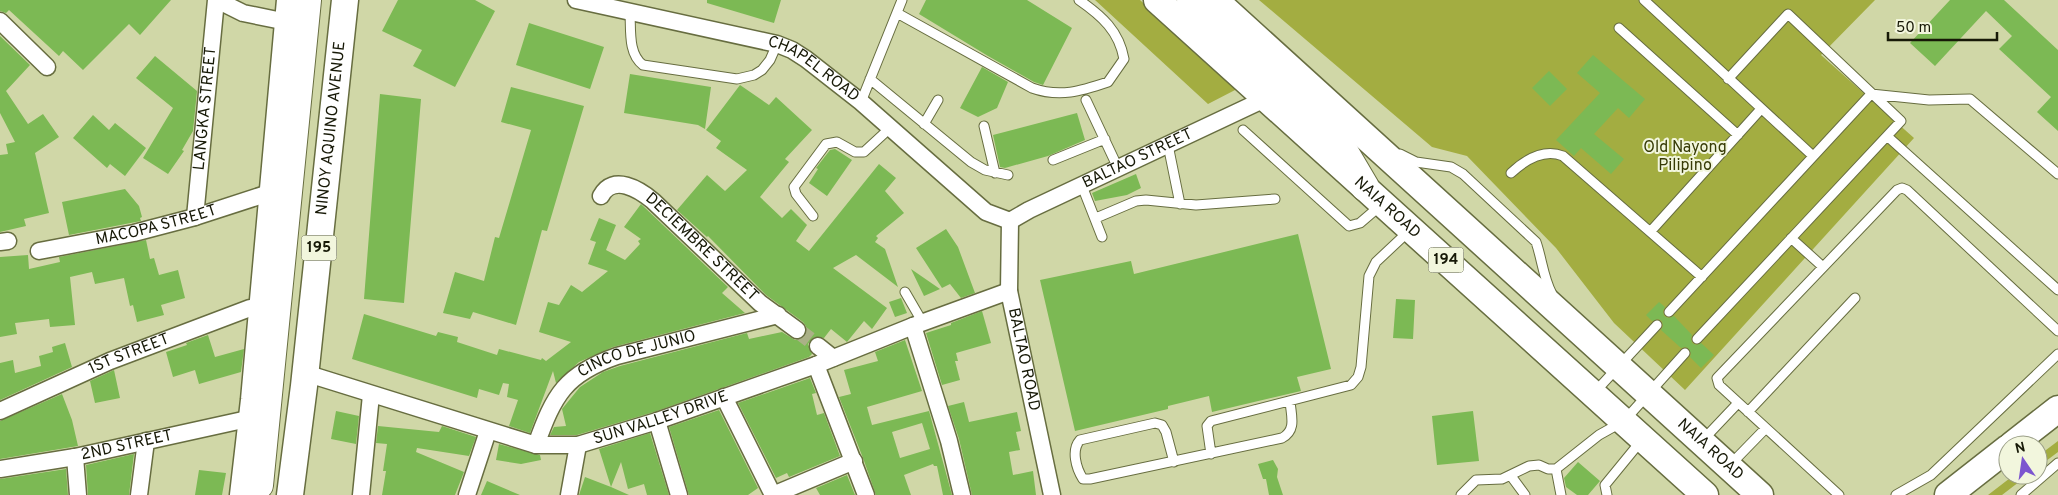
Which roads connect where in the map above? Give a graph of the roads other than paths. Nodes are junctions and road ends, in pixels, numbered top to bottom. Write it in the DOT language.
graph roads {
  1 [pos="217,0"];
  2 [pos="307,0"];
  3 [pos="345,0"];
  4 [pos="576,0"];
  5 [pos="902,0"];
  6 [pos="1079,0"];
  7 [pos="1157,0"];
  8 [pos="1191,0"];
  9 [pos="1216,0"];
  10 [pos="1644,0"];
  11 [pos="288,11"];
  12 [pos="630,13"];
  13 [pos="897,13"];
  14 [pos="0,21"];
  15 [pos="1619,28"];
  16 [pos="777,44"];
  17 [pos="47,67"];
  18 [pos="870,79"];
  19 [pos="1728,79"];
  20 [pos="1871,94"];
  21 [pos="1267,98"];
  22 [pos="938,100"];
  23 [pos="1086,100"];
  24 [pos="861,102"];
  25 [pos="1762,109"];
  26 [pos="924,124"];
  27 [pos="984,126"];
  28 [pos="890,128"];
  29 [pos="1243,130"];
  30 [pos="1738,134"];
  31 [pos="1886,136"];
  32 [pos="1368,138"];
  33 [pos="1105,139"];
  34 [pos="1168,145"];
  35 [pos="1813,156"];
  36 [pos="1053,160"];
  37 [pos="1118,168"];
  38 [pos="995,173"];
  39 [pos="1511,173"];
  40 [pos="2058,174"];
  41 [pos="1008,175"];
  42 [pos="1082,186"];
  43 [pos="272,192"];
  44 [pos="1374,195"];
  45 [pos="601,196"];
  46 [pos="1275,199"];
  47 [pos="1180,204"];
  48 [pos="813,216"];
  49 [pos="195,217"];
  50 [pos="1096,218"];
  51 [pos="1010,222"];
  52 [pos="1412,229"];
  53 [pos="1650,232"];
  54 [pos="1102,237"];
  55 [pos="1792,238"];
  56 [pos="39,250"];
  57 [pos="1823,267"];
  58 [pos="1702,277"];
  59 [pos="2058,290"];
  60 [pos="1009,291"];
  61 [pos="905,292"];
  62 [pos="1855,298"];
  63 [pos="262,308"];
  64 [pos="1669,312"];
  65 [pos="778,315"];
  66 [pos="1564,316"];
  67 [pos="918,324"];
  68 [pos="1657,326"];
  69 [pos="797,330"];
  70 [pos="2058,331"];
  71 [pos="1697,339"];
  72 [pos="818,346"];
  73 [pos="1685,352"];
  74 [pos="2058,354"];
  75 [pos="833,358"];
  76 [pos="816,365"];
  77 [pos="1620,366"];
  78 [pos="305,373"];
  79 [pos="1648,392"];
  80 [pos="1593,394"];
  81 [pos="371,395"];
  82 [pos="724,397"];
  83 [pos="1290,401"];
  84 [pos="1738,403"];
  85 [pos="2058,409"];
  86 [pos="0,411"];
  87 [pos="1748,412"];
  88 [pos="252,418"];
  89 [pos="657,420"];
  90 [pos="1624,421"];
  91 [pos="1766,428"];
  92 [pos="488,431"];
  93 [pos="2058,431"];
  94 [pos="2025,435"];
  95 [pos="1643,439"];
  96 [pos="2048,439"];
  97 [pos="146,441"];
  98 [pos="1702,441"];
  99 [pos="536,445"];
  100 [pos="578,445"];
  101 [pos="1211,454"];
  102 [pos="1998,456"];
  103 [pos="75,457"];
  104 [pos="854,460"];
  105 [pos="1174,462"];
  106 [pos="2058,464"];
  107 [pos="1729,466"];
  108 [pos="0,469"];
  109 [pos="1556,469"];
  110 [pos="1511,476"];
  111 [pos="1998,478"];
  112 [pos="258,492"];
  113 [pos="1702,494"];
  114 [pos="1758,494"];
  115 [pos="78,495"];
  116 [pos="139,495"];
  117 [pos="290,495"];
  118 [pos="361,495"];
  119 [pos="466,495"];
  120 [pos="569,495"];
  121 [pos="679,495"];
  122 [pos="773,495"];
  123 [pos="866,495"];
  124 [pos="962,495"];
  125 [pos="1052,495"];
  126 [pos="1461,495"];
  127 [pos="1525,495"];
  128 [pos="1561,495"];
  129 [pos="1607,495"];
  130 [pos="1839,495"];
  131 [pos="1896,495"];
  132 [pos="1948,495"];
  133 [pos="1977,495"];
  134 [pos="2022,495"];
  1 -- 11 [label="street"];
  1 -- 49 [label="street, LANGKA STREET"];
  2 -- 112 [label="highway"];
  3 -- 78 [label="main road, NINOY AQUINO AVENUE / 195"];
  4 -- 12 [label="street, CHAPEL ROAD"];
  5 -- 13 [label="lane"];
  6 -- 13 [label="lane"];
  7 -- 21 [label="main road, NAIA ROAD / 194"];
  8 -- 44 [label="highway"];
  9 -- 32 [label="main road, NAIA ROAD / 194"];
  10 -- 19 [label="lane"];
  11 -- 43 [label="main road"];
  12 -- 16 [label="street, CHAPEL ROAD"];
  12 -- 16 [label="lane"];
  13 -- 18 [label="lane"];
  14 -- 17 [label="street"];
  15 -- 30 [label="lane"];
  16 -- 24 [label="street, CHAPEL ROAD"];
  18 -- 24 [label="lane"];
  18 -- 26 [label="lane"];
  19 -- 20 [label="lane"];
  19 -- 25 [label="lane"];
  20 -- 31 [label="lane"];
  20 -- 35 [label="lane"];
  20 -- 40 [label="lane"];
  21 -- 34 [label="street, BALTAO STREET"];
  21 -- 44 [label="main road, NAIA ROAD / 194"];
  22 -- 26 [label="lane"];
  23 -- 33 [label="lane"];
  24 -- 28 [label="street, CHAPEL ROAD"];
  25 -- 30 [label="lane"];
  25 -- 35 [label="lane"];
  26 -- 38 [label="lane"];
  27 -- 38 [label="lane"];
  28 -- 48 [label="lane"];
  28 -- 51 [label="street, CHAPEL ROAD"];
  29 -- 44 [label="lane"];
  30 -- 53 [label="lane"];
  31 -- 55 [label="lane"];
  31 -- 59 [label="lane"];
  32 -- 66 [label="main road, NAIA ROAD / 194"];
  32 -- 66 [label="lane"];
  33 -- 36 [label="lane"];
  33 -- 37 [label="lane"];
  34 -- 37 [label="street, BALTAO STREET"];
  34 -- 47 [label="lane"];
  35 -- 58 [label="lane"];
  37 -- 42 [label="street, BALTAO STREET"];
  38 -- 41 [label="lane"];
  39 -- 53 [label="lane"];
  42 -- 50 [label="lane"];
  42 -- 51 [label="street, BALTAO STREET"];
  43 -- 49 [label="street, MACOPA STREET"];
  43 -- 63 [label="main road"];
  44 -- 52 [label="main road, NAIA ROAD / 194"];
  45 -- 65 [label="street, DECIEMBRE STREET"];
  46 -- 47 [label="lane"];
  47 -- 50 [label="lane"];
  49 -- 56 [label="street, MACOPA STREET"];
  50 -- 54 [label="lane"];
  51 -- 60 [label="street, BALTAO ROAD"];
  52 -- 80 [label="main road, NAIA ROAD / 194"];
  52 -- 83 [label="lane"];
  53 -- 58 [label="lane"];
  55 -- 57 [label="lane"];
  55 -- 71 [label="lane"];
  57 -- 70 [label="lane"];
  57 -- 84 [label="lane"];
  58 -- 64 [label="lane"];
  60 -- 67 [label="street, SUN VALLEY DRIVE"];
  60 -- 125 [label="street, BALTAO ROAD"];
  61 -- 67 [label="lane"];
  62 -- 87 [label="lane"];
  63 -- 86 [label="street, 1ST STREET"];
  63 -- 88 [label="main road"];
  65 -- 69 [label="street, DECIEMBRE STREET"];
  65 -- 99 [label="street, CINCO DE JUNIO"];
  66 -- 77 [label="main road, NAIA ROAD / 194"];
  67 -- 75 [label="street, SUN VALLEY DRIVE"];
  67 -- 124 [label="street"];
  68 -- 77 [label="lane"];
  72 -- 75 [label="street"];
  73 -- 79 [label="lane"];
  74 -- 131 [label="lane"];
  75 -- 76 [label="street, SUN VALLEY DRIVE"];
  76 -- 82 [label="street, SUN VALLEY DRIVE"];
  76 -- 104 [label="street"];
  77 -- 79 [label="main road, NAIA ROAD / 194"];
  77 -- 80 [label="lane"];
  78 -- 81 [label="street, SUN VALLEY DRIVE"];
  78 -- 117 [label="main road, NINOY AQUINO AVENUE / 195"];
  79 -- 90 [label="lane"];
  79 -- 98 [label="main road, NAIA ROAD / 194"];
  80 -- 90 [label="main road, NAIA ROAD / 194"];
  81 -- 92 [label="street, SUN VALLEY DRIVE"];
  81 -- 118 [label="street"];
  82 -- 89 [label="street, SUN VALLEY DRIVE"];
  82 -- 122 [label="street"];
  83 -- 101 [label="lane"];
  83 -- 101 [label="lane"];
  84 -- 87 [label="lane"];
  84 -- 98 [label="lane"];
  85 -- 94 [label="main road"];
  87 -- 91 [label="lane"];
  88 -- 97 [label="street, 2ND STREET"];
  88 -- 112 [label="main road"];
  89 -- 100 [label="street, SUN VALLEY DRIVE"];
  89 -- 121 [label="street"];
  90 -- 95 [label="main road, NAIA ROAD / 194"];
  90 -- 109 [label="lane"];
  91 -- 107 [label="lane"];
  91 -- 130 [label="lane"];
  92 -- 99 [label="street, SUN VALLEY DRIVE"];
  92 -- 119 [label="street"];
  93 -- 96 [label="main road"];
  95 -- 113 [label="main road, NAIA ROAD / 194"];
  95 -- 129 [label="lane"];
  97 -- 103 [label="street, 2ND STREET"];
  97 -- 116 [label="street"];
  98 -- 107 [label="main road, NAIA ROAD / 194"];
  99 -- 100 [label="street, SUN VALLEY DRIVE"];
  100 -- 120 [label="street"];
  101 -- 105 [label="lane"];
  102 -- 132 [label="main road"];
  103 -- 108 [label="street, 2ND STREET"];
  103 -- 115 [label="street"];
  104 -- 122 [label="street"];
  104 -- 123 [label="street"];
  105 -- 105 [label="lane"];
  106 -- 134 [label="lane"];
  107 -- 114 [label="main road, NAIA ROAD / 194"];
  109 -- 110 [label="lane"];
  109 -- 128 [label="lane"];
  110 -- 126 [label="lane"];
  110 -- 127 [label="lane"];
  111 -- 133 [label="main road"];
}
